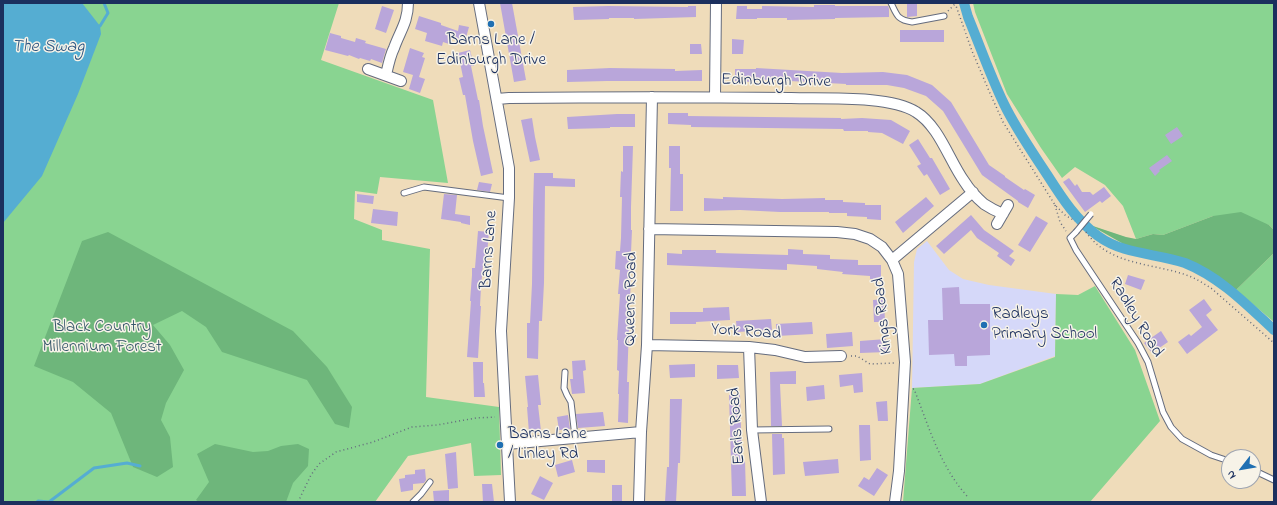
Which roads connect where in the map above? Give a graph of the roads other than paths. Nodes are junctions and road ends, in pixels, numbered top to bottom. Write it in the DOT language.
graph roads {
  1 [pos="408,3"];
  2 [pos="479,3"];
  3 [pos="716,3"];
  4 [pos="891,3"];
  5 [pos="944,16"];
  6 [pos="368,69"];
  7 [pos="386,75"];
  8 [pos="401,81"];
  9 [pos="652,97"];
  10 [pos="715,97"];
  11 [pos="497,100"];
  12 [pos="974,192"];
  13 [pos="404,193"];
  14 [pos="509,198"];
  15 [pos="1091,214"];
  16 [pos="997,224"];
  17 [pos="649,229"];
  18 [pos="892,260"];
  19 [pos="647,345"];
  20 [pos="749,347"];
  21 [pos="841,356"];
  22 [pos="565,372"];
  23 [pos="829,429"];
  24 [pos="752,430"];
  25 [pos="641,432"];
  26 [pos="575,437"];
  27 [pos="507,444"];
  28 [pos="1221,458"];
  29 [pos="1261,474"];
  30 [pos="1274,480"];
  31 [pos="430,482"];
  32 [pos="413,502"];
  33 [pos="510,502"];
  34 [pos="639,502"];
  35 [pos="761,502"];
  36 [pos="895,502"];
  1 -- 7 [label="street"];
  2 -- 11 [label="street, Barns Lane"];
  3 -- 10 [label="street"];
  4 -- 5 [label="lane"];
  6 -- 7 [label="street"];
  7 -- 8 [label="street"];
  9 -- 10 [label="street, Edinburgh Drive"];
  9 -- 11 [label="street, Edinburgh Drive"];
  9 -- 17 [label="street, Queens Road"];
  10 -- 12 [label="street, Edinburgh Drive"];
  11 -- 14 [label="street, Barns Lane"];
  12 -- 16 [label="street, Edinburgh Drive"];
  12 -- 18 [label="street"];
  13 -- 14 [label="lane"];
  14 -- 27 [label="street, Barns Lane"];
  15 -- 28 [label="lane, Radley Road, bridge"];
  17 -- 18 [label="street, Kings Road"];
  17 -- 19 [label="street, Queens Road"];
  18 -- 36 [label="street, Kings Road"];
  19 -- 20 [label="street, York Road"];
  19 -- 25 [label="street, Queens Road"];
  20 -- 21 [label="street, York Road"];
  20 -- 24 [label="street, Earls Road"];
  22 -- 26 [label="lane"];
  23 -- 24 [label="lane"];
  24 -- 35 [label="street, Earls Road"];
  25 -- 26 [label="street"];
  25 -- 34 [label="street, Queens Road"];
  26 -- 27 [label="street"];
  27 -- 33 [label="street, Barns Lane"];
  29 -- 30 [label="lane"];
  31 -- 32 [label="lane"];
}
